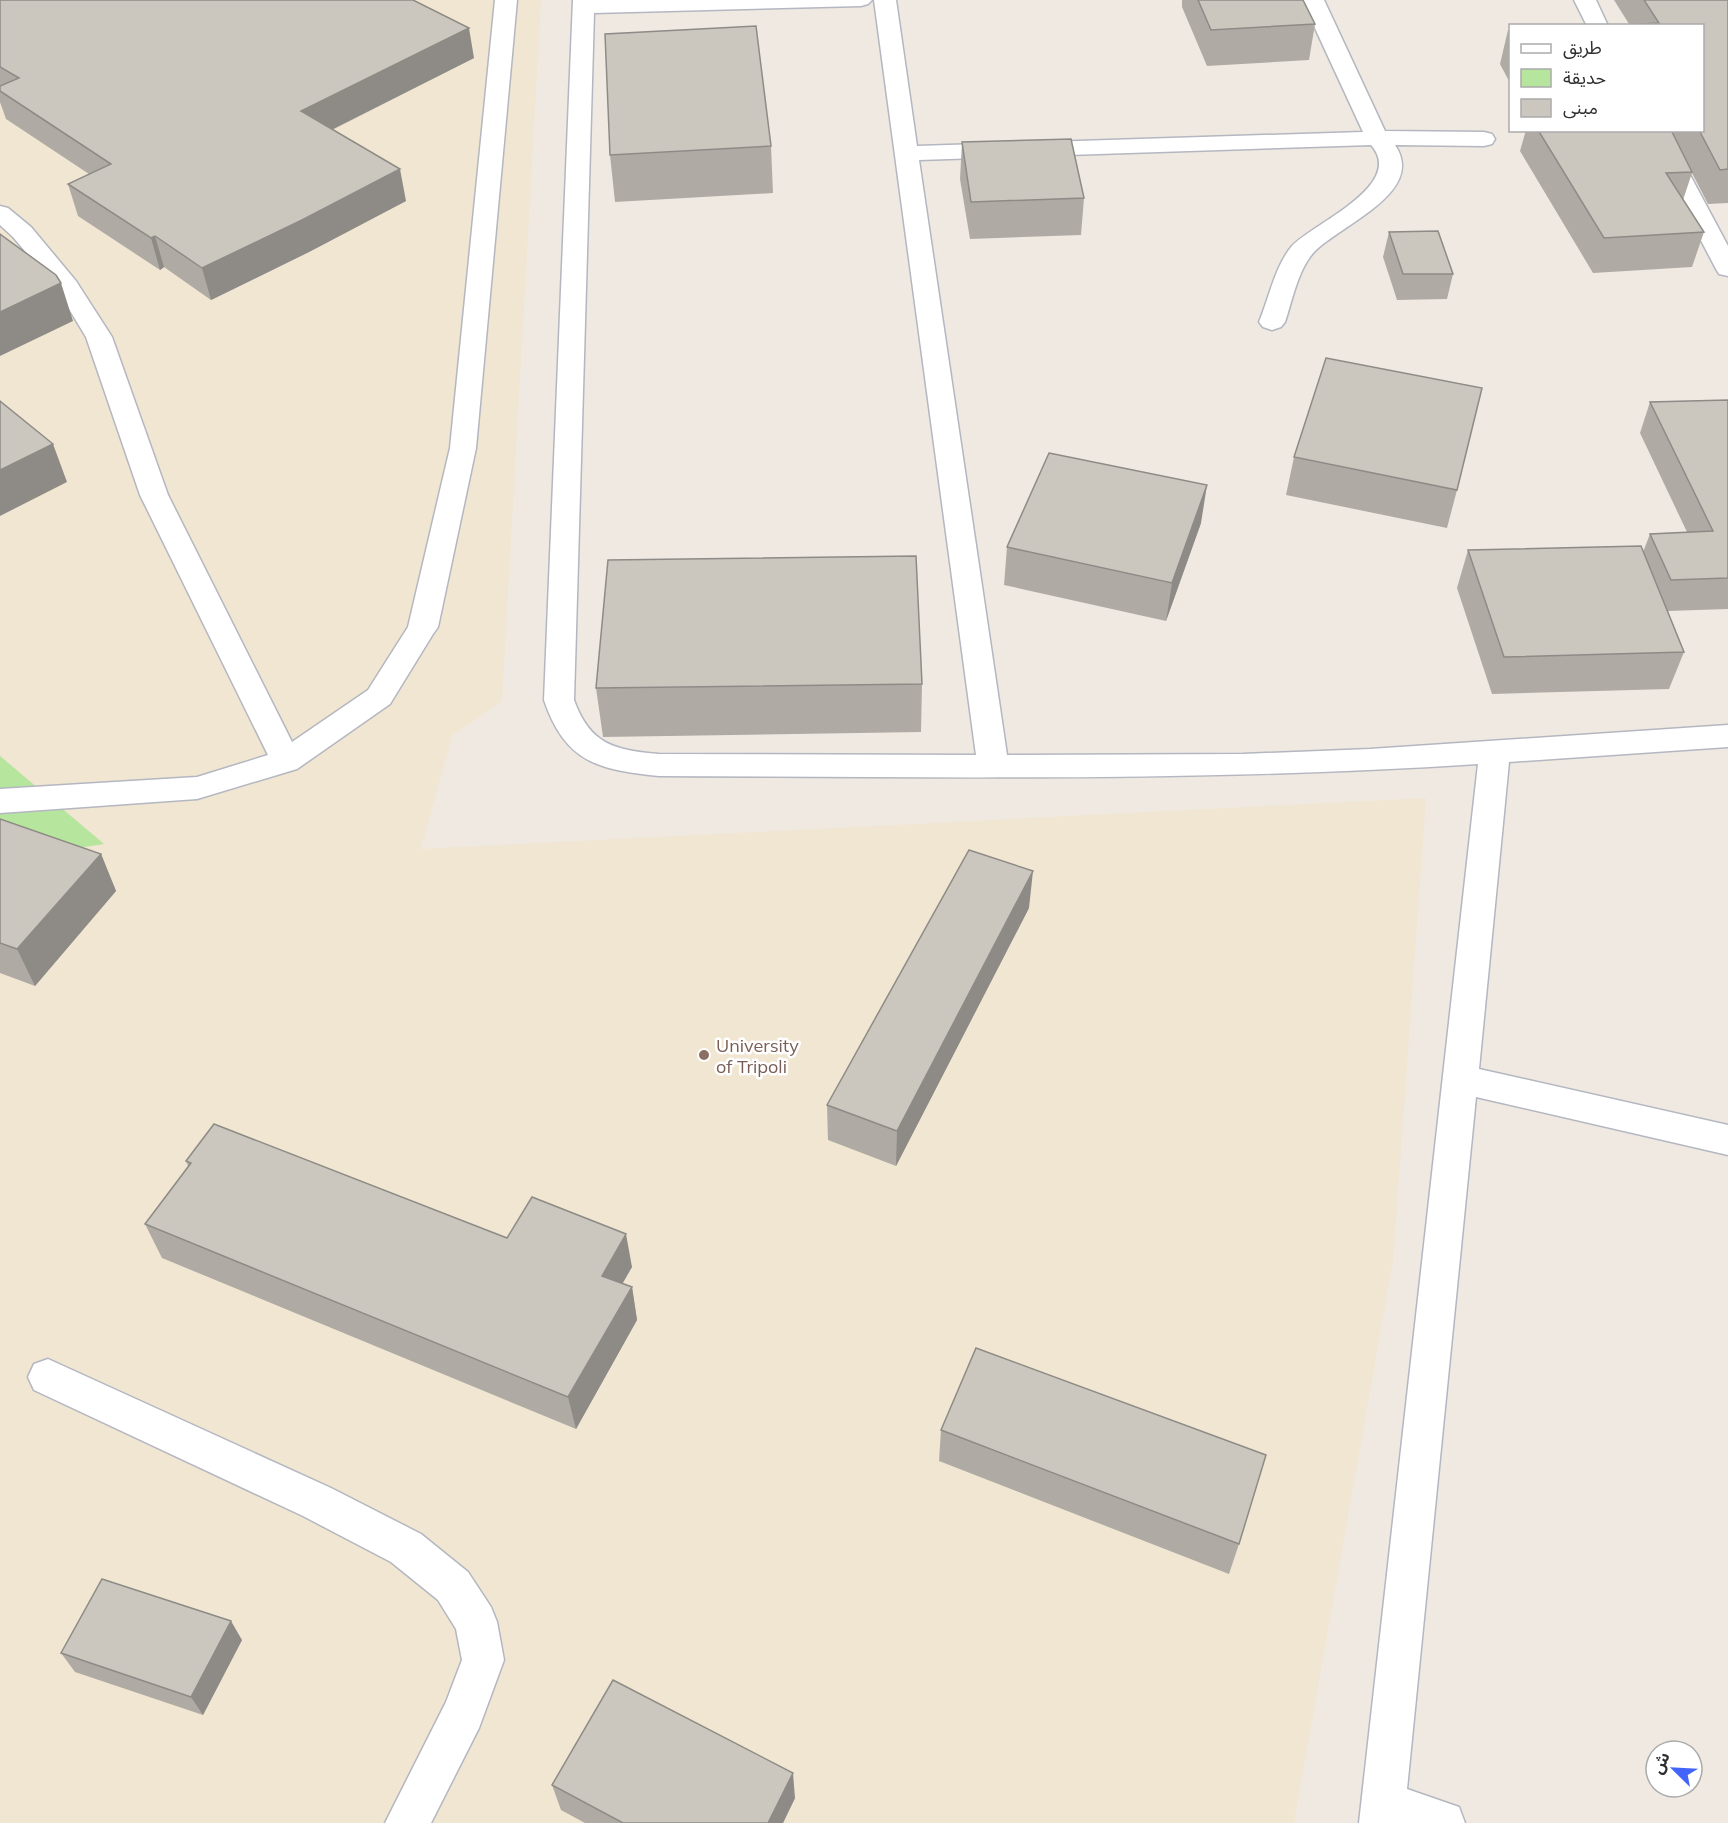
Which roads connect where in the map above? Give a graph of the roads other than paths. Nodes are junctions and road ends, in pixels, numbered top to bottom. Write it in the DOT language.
graph roads {
  1 [pos="506,0"];
  2 [pos="861,0"];
  3 [pos="885,0"];
  4 [pos="1313,0"];
  5 [pos="1584,0"];
  6 [pos="583,4"];
  7 [pos="1597,24"];
  8 [pos="1655,132"];
  9 [pos="1377,138"];
  10 [pos="1484,139"];
  11 [pos="906,153"];
  12 [pos="0,213"];
  13 [pos="1728,269"];
  14 [pos="1272,322"];
  15 [pos="1728,736"];
  16 [pos="1494,752"];
  17 [pos="286,761"];
  18 [pos="993,767"];
  19 [pos="0,801"];
  20 [pos="1460,1079"];
  21 [pos="1728,1140"];
  22 [pos="48,1377"];
  23 [pos="1382,1814"];
  24 [pos="407,1823"];
  25 [pos="1443,1823"];
  1 -- 17 [label="street"];
  2 -- 6 [label="street"];
  3 -- 11 [label="street"];
  4 -- 9 [label="street"];
  5 -- 7 [label="street"];
  6 -- 18 [label="street"];
  8 -- 13 [label="street"];
  9 -- 10 [label="street"];
  9 -- 11 [label="street"];
  9 -- 14 [label="street"];
  11 -- 18 [label="street"];
  12 -- 17 [label="street"];
  15 -- 16 [label="street"];
  16 -- 18 [label="street"];
  16 -- 20 [label="street"];
  17 -- 19 [label="street"];
  20 -- 21 [label="street"];
  20 -- 23 [label="street"];
  22 -- 24 [label="street"];
  23 -- 25 [label="street"];
}
